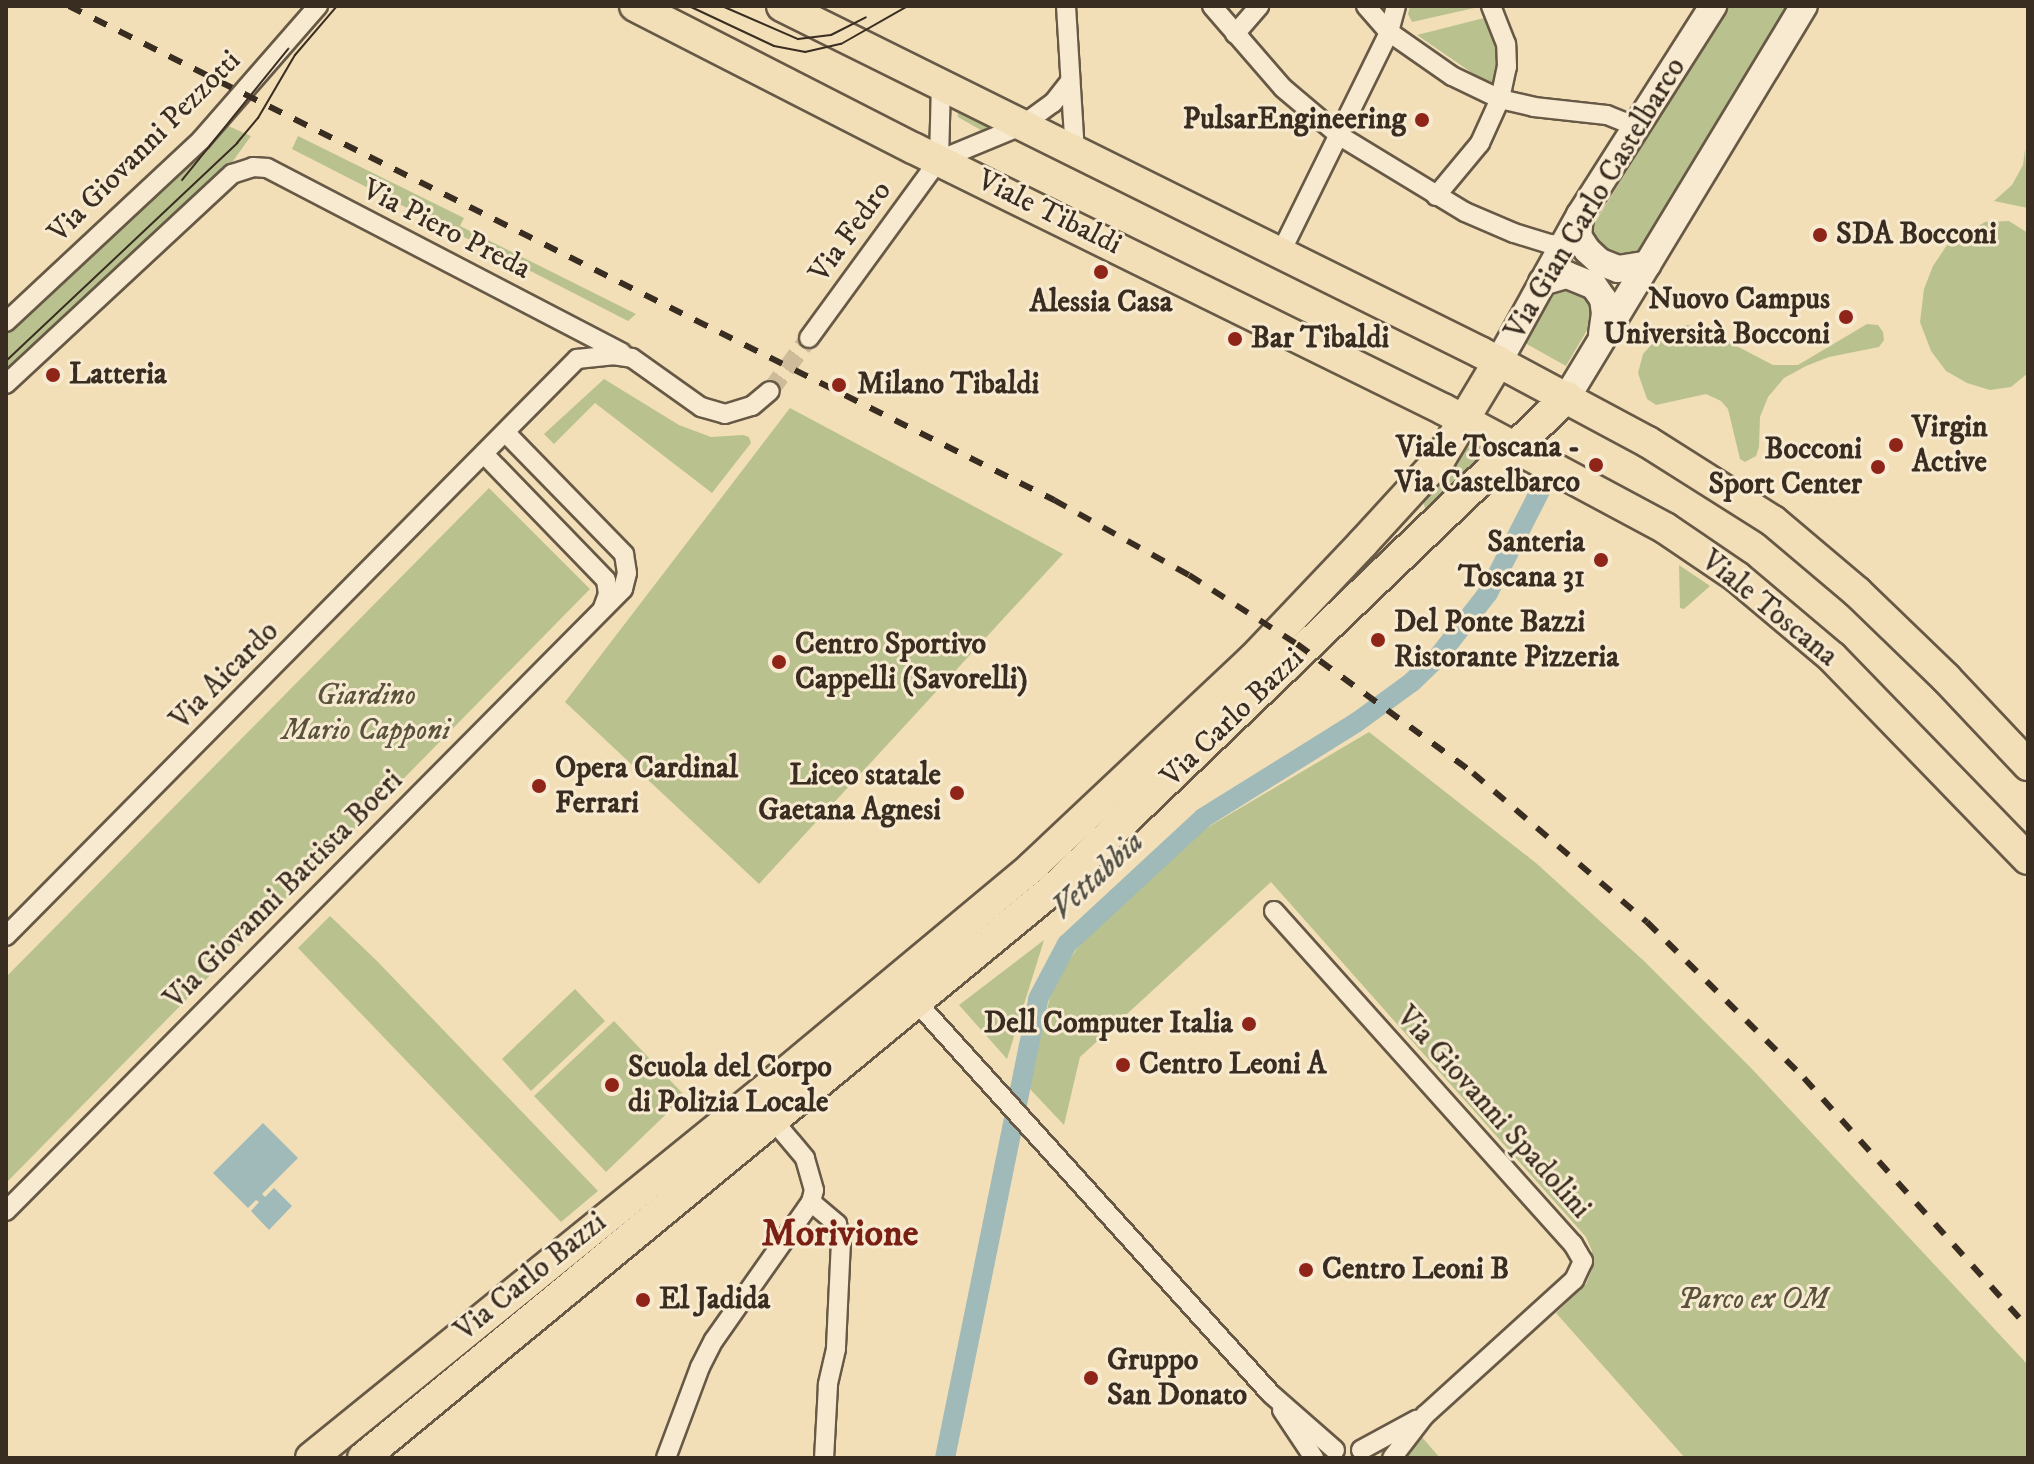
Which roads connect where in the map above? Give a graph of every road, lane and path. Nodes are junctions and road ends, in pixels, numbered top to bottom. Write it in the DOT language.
graph roads {
  1 [pos="318,6"];
  2 [pos="635,6"];
  3 [pos="782,6"];
  4 [pos="1066,6"];
  5 [pos="1212,6"];
  6 [pos="1259,6"];
  7 [pos="1366,6"];
  8 [pos="1396,6"];
  9 [pos="1491,6"];
  10 [pos="1713,6"];
  11 [pos="1804,6"];
  12 [pos="1389,32"];
  13 [pos="1235,34"];
  14 [pos="1070,81"];
  15 [pos="941,85"];
  16 [pos="1500,99"];
  17 [pos="1021,126"];
  18 [pos="1637,127"];
  19 [pos="1340,136"];
  20 [pos="1075,152"];
  21 [pos="939,160"];
  22 [pos="1436,196"];
  23 [pos="1580,215"];
  24 [pos="1563,245"];
  25 [pos="1280,254"];
  26 [pos="1648,264"];
  27 [pos="1542,282"];
  28 [pos="558,320"];
  29 [pos="6,322"];
  30 [pos="1602,334"];
  31 [pos="809,338"];
  32 [pos="632,358"];
  33 [pos="577,359"];
  34 [pos="1499,361"];
  35 [pos="6,384"];
  36 [pos="770,391"];
  37 [pos="1480,392"];
  38 [pos="1567,397"];
  39 [pos="1464,420"];
  40 [pos="505,432"];
  41 [pos="1515,446"];
  42 [pos="484,454"];
  43 [pos="1418,483"];
  44 [pos="1435,524"];
  45 [pos="603,609"];
  46 [pos="2028,765"];
  47 [pos="2028,859"];
  48 [pos="1274,911"];
  49 [pos="6,936"];
  50 [pos="907,991"];
  51 [pos="763,1108"];
  52 [pos="811,1202"];
  53 [pos="6,1211"];
  54 [pos="1271,1394"];
  55 [pos="1425,1415"];
  56 [pos="1329,1454"];
  57 [pos="1366,1454"];
  58 [pos="311,1458"];
  59 [pos="363,1458"];
  60 [pos="666,1458"];
  61 [pos="824,1458"];
  62 [pos="1314,1458"];
  63 [pos="1392,1458"];
  1 -- 29 [label="street, Via Giovanni Pezzotti"];
  2 -- 21 [label="main road, Viale Tibaldi"];
  3 -- 15 [label="main road"];
  4 -- 14 [label="street"];
  5 -- 13 [label="street"];
  6 -- 13 [label="street"];
  7 -- 12 [label="street"];
  8 -- 12 [label="street"];
  9 -- 16 [label="street"];
  10 -- 18 [label="main road, Via Gian Carlo Castelbarco"];
  11 -- 26 [label="main road"];
  12 -- 16 [label="street"];
  12 -- 19 [label="street"];
  13 -- 19 [label="street"];
  14 -- 17 [label="street"];
  14 -- 20 [label="street"];
  15 -- 17 [label="main road"];
  15 -- 21 [label="street"];
  16 -- 18 [label="street"];
  16 -- 22 [label="street"];
  17 -- 20 [label="main road"];
  17 -- 21 [label="street"];
  18 -- 23 [label="main road, Via Gian Carlo Castelbarco"];
  19 -- 22 [label="street"];
  19 -- 25 [label="street"];
  20 -- 25 [label="main road"];
  21 -- 31 [label="street, Via Fedro"];
  21 -- 39 [label="main road, Viale Tibaldi"];
  22 -- 24 [label="street"];
  23 -- 24 [label="main road, Via Gian Carlo Castelbarco"];
  23 -- 26 [label="main road"];
  24 -- 27 [label="main road, Via Gian Carlo Castelbarco"];
  25 -- 34 [label="main road"];
  26 -- 30 [label="main road"];
  27 -- 30 [label="main road"];
  27 -- 34 [label="main road, Via Gian Carlo Castelbarco"];
  28 -- 32 [label="street, Via Piero Preda"];
  28 -- 33 [label="street"];
  28 -- 35 [label="street, Via Piero Preda"];
  30 -- 38 [label="main road"];
  32 -- 33 [label="street"];
  32 -- 36 [label="street, Via Piero Preda"];
  33 -- 40 [label="street, Via Aicardo"];
  34 -- 37 [label="main road, Via Gian Carlo Castelbarco"];
  34 -- 38 [label="main road"];
  37 -- 39 [label="main road, Via Carlo Bazzi"];
  38 -- 41 [label="main road, Via Carlo Bazzi"];
  38 -- 46 [label="main road"];
  39 -- 41 [label="main road, Viale Toscana"];
  39 -- 43 [label="main road, Via Carlo Bazzi"];
  40 -- 42 [label="street, Via Aicardo"];
  40 -- 45 [label="street, Via Giovanni Battista Boeri"];
  41 -- 44 [label="main road, Via Carlo Bazzi"];
  41 -- 47 [label="main road, Viale Toscana"];
  42 -- 45 [label="street"];
  42 -- 49 [label="street, Via Aicardo"];
  43 -- 44 [label="main road"];
  43 -- 50 [label="main road, Via Carlo Bazzi"];
  44 -- 50 [label="main road, Via Carlo Bazzi"];
  45 -- 53 [label="street, Via Giovanni Battista Boeri"];
  48 -- 55 [label="street, Via Giovanni Spadolini"];
  50 -- 51 [label="main road, Via Carlo Bazzi"];
  50 -- 54 [label="street, Via Giovanni Spadolini"];
  51 -- 52 [label="street"];
  51 -- 58 [label="main road, Via Carlo Bazzi"];
  51 -- 59 [label="main road, Via Carlo Bazzi"];
  52 -- 60 [label="street"];
  52 -- 61 [label="street"];
  54 -- 56 [label="street, Via Giovanni Spadolini"];
  54 -- 62 [label="street, Via Giovanni Spadolini"];
  55 -- 57 [label="street, Via Giovanni Spadolini"];
  55 -- 63 [label="street, Via Giovanni Spadolini"];
  56 -- 57 [label="street, Via Giovanni Spadolini"];
}
